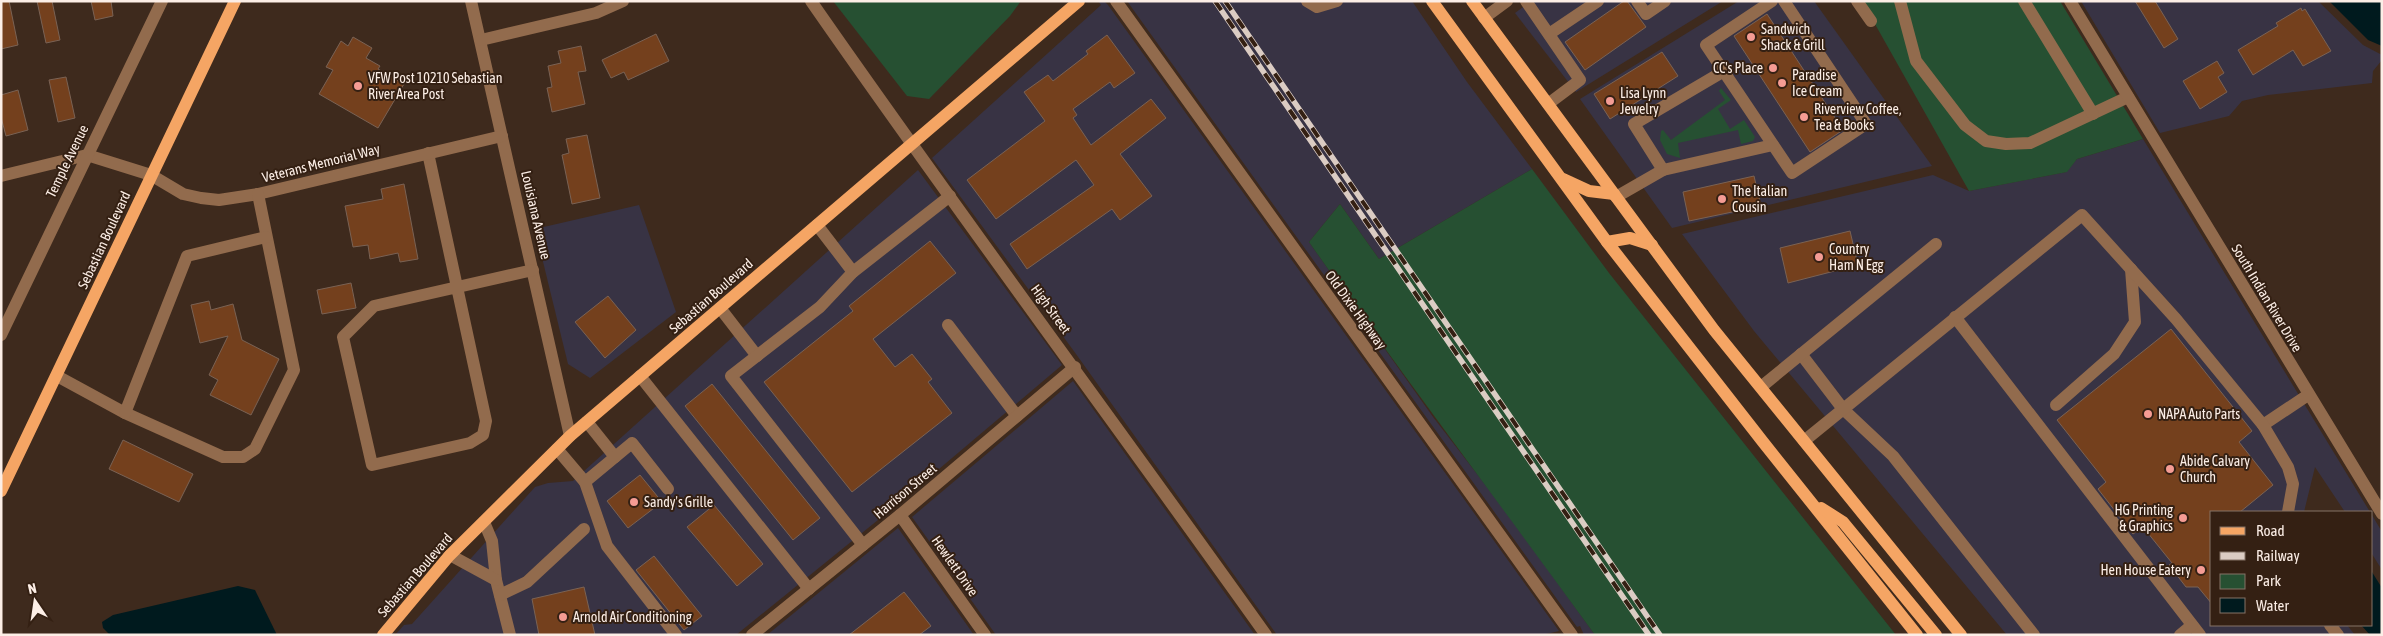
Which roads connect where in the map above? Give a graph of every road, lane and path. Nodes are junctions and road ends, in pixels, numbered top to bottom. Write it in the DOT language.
graph roads {
  1 [pos="162,1"];
  2 [pos="235,1"];
  3 [pos="471,1"];
  4 [pos="624,1"];
  5 [pos="811,1"];
  6 [pos="1079,1"];
  7 [pos="1116,1"];
  8 [pos="1307,1"];
  9 [pos="1337,1"];
  10 [pos="1432,1"];
  11 [pos="1472,1"];
  12 [pos="1507,1"];
  13 [pos="1526,1"];
  14 [pos="1598,1"];
  15 [pos="1637,1"];
  16 [pos="1665,1"];
  17 [pos="1772,1"];
  18 [pos="1784,1"];
  19 [pos="1857,1"];
  20 [pos="1900,1"];
  21 [pos="2024,1"];
  22 [pos="2070,1"];
  23 [pos="1484,18"];
  24 [pos="1871,21"];
  25 [pos="1549,34"];
  26 [pos="481,40"];
  27 [pos="1724,71"];
  28 [pos="2128,97"];
  29 [pos="1548,104"];
  30 [pos="2093,114"];
  31 [pos="502,136"];
  32 [pos="911,145"];
  33 [pos="1773,145"];
  34 [pos="428,153"];
  35 [pos="86,155"];
  36 [pos="1663,170"];
  37 [pos="151,175"];
  38 [pos="1,176"];
  39 [pos="1560,178"];
  40 [pos="258,194"];
  41 [pos="1615,195"];
  42 [pos="950,196"];
  43 [pos="817,225"];
  44 [pos="266,238"];
  45 [pos="1607,242"];
  46 [pos="1936,244"];
  47 [pos="1652,245"];
  48 [pos="2131,269"];
  49 [pos="532,270"];
  50 [pos="853,272"];
  51 [pos="457,287"];
  52 [pos="720,308"];
  53 [pos="1955,317"];
  54 [pos="948,325"];
  55 [pos="1,335"];
  56 [pos="1800,354"];
  57 [pos="757,356"];
  58 [pos="1074,367"];
  59 [pos="57,376"];
  60 [pos="640,376"];
  61 [pos="1761,388"];
  62 [pos="2308,395"];
  63 [pos="2056,405"];
  64 [pos="1843,408"];
  65 [pos="125,413"];
  66 [pos="1017,416"];
  67 [pos="587,422"];
  68 [pos="2263,425"];
  69 [pos="570,436"];
  70 [pos="1804,441"];
  71 [pos="558,449"];
  72 [pos="615,457"];
  73 [pos="585,482"];
  74 [pos="668,489"];
  75 [pos="1,491"];
  76 [pos="1810,501"];
  77 [pos="2288,511"];
  78 [pos="2382,514"];
  79 [pos="900,515"];
  80 [pos="484,522"];
  81 [pos="584,529"];
  82 [pos="863,545"];
  83 [pos="450,555"];
  84 [pos="496,580"];
  85 [pos="808,589"];
  86 [pos="500,595"];
  87 [pos="2196,630"];
  88 [pos="383,635"];
  89 [pos="510,635"];
  90 [pos="676,635"];
  91 [pos="752,635"];
  92 [pos="985,635"];
  93 [pos="1266,635"];
  94 [pos="1572,635"];
  95 [pos="1917,635"];
  96 [pos="1936,635"];
  97 [pos="1961,635"];
  98 [pos="2034,635"];
  99 [pos="2180,635"];
  1 -- 35 [label="street, Temple Avenue"];
  2 -- 37 [label="main road, Sebastian Boulevard"];
  3 -- 26 [label="street, Louisiana Avenue"];
  4 -- 26 [label="street"];
  5 -- 32 [label="street, High Street"];
  6 -- 32 [label="main road, Sebastian Boulevard"];
  7 -- 94 [label="street, Old Dixie Highway"];
  8 -- 9 [label="street"];
  10 -- 39 [label="main road"];
  11 -- 23 [label="main road"];
  12 -- 23 [label="street"];
  13 -- 25 [label="street"];
  14 -- 25 [label="street"];
  15 -- 16 [label="street"];
  17 -- 27 [label="street"];
  18 -- 33 [label="street"];
  19 -- 24 [label="street"];
  20 -- 30 [label="street"];
  21 -- 30 [label="street"];
  22 -- 28 [label="street, South Indian River Drive"];
  23 -- 29 [label="main road"];
  25 -- 29 [label="street"];
  26 -- 31 [label="street, Louisiana Avenue"];
  27 -- 33 [label="street"];
  27 -- 36 [label="street"];
  28 -- 30 [label="street"];
  28 -- 62 [label="street, South Indian River Drive"];
  29 -- 41 [label="main road"];
  31 -- 34 [label="street, Veterans Memorial Way"];
  31 -- 49 [label="street, Louisiana Avenue"];
  32 -- 42 [label="street, High Street"];
  32 -- 43 [label="main road, Sebastian Boulevard"];
  33 -- 36 [label="street"];
  34 -- 40 [label="street, Veterans Memorial Way"];
  34 -- 51 [label="street"];
  35 -- 37 [label="street, Veterans Memorial Way"];
  35 -- 38 [label="street"];
  35 -- 55 [label="street, Temple Avenue"];
  36 -- 41 [label="street"];
  37 -- 40 [label="street, Veterans Memorial Way"];
  37 -- 59 [label="main road, Sebastian Boulevard"];
  39 -- 41 [label="main road"];
  39 -- 45 [label="main road"];
  40 -- 44 [label="street"];
  41 -- 47 [label="main road"];
  42 -- 50 [label="street"];
  42 -- 58 [label="street, High Street"];
  43 -- 50 [label="street"];
  43 -- 52 [label="main road, Sebastian Boulevard"];
  44 -- 65 [label="street"];
  44 -- 65 [label="street"];
  45 -- 47 [label="main road"];
  45 -- 76 [label="main road"];
  46 -- 56 [label="street"];
  47 -- 61 [label="main road"];
  48 -- 53 [label="street"];
  48 -- 63 [label="street"];
  48 -- 68 [label="street"];
  49 -- 51 [label="street"];
  49 -- 69 [label="street, Louisiana Avenue"];
  50 -- 57 [label="street"];
  51 -- 51 [label="street"];
  52 -- 57 [label="street"];
  52 -- 60 [label="main road, Sebastian Boulevard"];
  53 -- 64 [label="street"];
  53 -- 87 [label="street"];
  54 -- 66 [label="street"];
  56 -- 61 [label="street"];
  56 -- 64 [label="street"];
  57 -- 82 [label="street"];
  58 -- 66 [label="street, Harrison Street"];
  58 -- 93 [label="street, High Street"];
  59 -- 65 [label="street"];
  59 -- 75 [label="main road, Sebastian Boulevard"];
  60 -- 67 [label="main road, Sebastian Boulevard"];
  60 -- 85 [label="street"];
  61 -- 70 [label="main road"];
  62 -- 68 [label="street"];
  62 -- 78 [label="street, South Indian River Drive"];
  64 -- 70 [label="street"];
  64 -- 98 [label="street"];
  66 -- 79 [label="street, Harrison Street"];
  67 -- 69 [label="main road, Sebastian Boulevard"];
  67 -- 72 [label="street"];
  68 -- 77 [label="street"];
  69 -- 71 [label="main road, Sebastian Boulevard"];
  70 -- 97 [label="main road"];
  71 -- 73 [label="street"];
  71 -- 80 [label="main road, Sebastian Boulevard"];
  72 -- 73 [label="street"];
  72 -- 74 [label="street"];
  73 -- 90 [label="street"];
  76 -- 95 [label="main road"];
  76 -- 96 [label="main road"];
  79 -- 82 [label="street, Harrison Street"];
  79 -- 92 [label="street, Hewlett Drive"];
  80 -- 83 [label="main road, Sebastian Boulevard"];
  80 -- 84 [label="street"];
  81 -- 86 [label="street"];
  82 -- 85 [label="street, Harrison Street"];
  83 -- 84 [label="street"];
  83 -- 88 [label="main road, Sebastian Boulevard"];
  84 -- 86 [label="street"];
  85 -- 91 [label="street, Harrison Street"];
  86 -- 89 [label="street"];
  87 -- 99 [label="street"];
}
